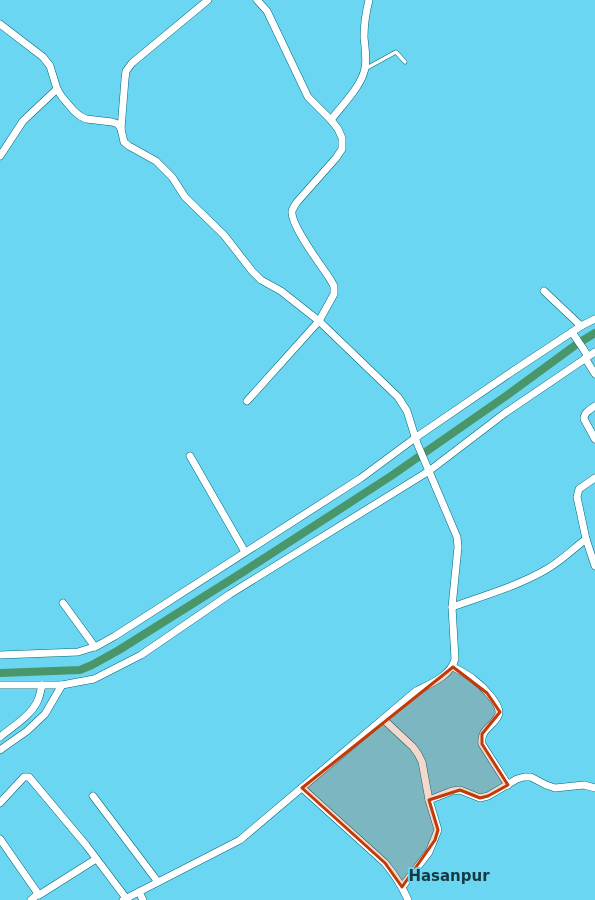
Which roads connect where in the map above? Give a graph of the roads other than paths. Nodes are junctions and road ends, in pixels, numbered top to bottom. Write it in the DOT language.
graph roads {
  1 [pos="208,0"];
  2 [pos="257,0"];
  3 [pos="369,0"];
  4 [pos="0,24"];
  5 [pos="405,62"];
  6 [pos="365,69"];
  7 [pos="57,89"];
  8 [pos="331,120"];
  9 [pos="121,129"];
  10 [pos="0,156"];
  11 [pos="544,291"];
  12 [pos="595,319"];
  13 [pos="319,320"];
  14 [pos="580,326"];
  15 [pos="573,334"];
  16 [pos="595,352"];
  17 [pos="586,354"];
  18 [pos="595,374"];
  19 [pos="246,401"];
  20 [pos="595,406"];
  21 [pos="595,439"];
  22 [pos="416,441"];
  23 [pos="190,456"];
  24 [pos="428,468"];
  25 [pos="595,478"];
  26 [pos="586,539"];
  27 [pos="245,552"];
  28 [pos="595,566"];
  29 [pos="63,604"];
  30 [pos="452,607"];
  31 [pos="95,647"];
  32 [pos="0,654"];
  33 [pos="453,667"];
  34 [pos="0,684"];
  35 [pos="42,684"];
  36 [pos="62,685"];
  37 [pos="383,719"];
  38 [pos="0,736"];
  39 [pos="0,750"];
  40 [pos="508,784"];
  41 [pos="302,788"];
  42 [pos="595,788"];
  43 [pos="93,796"];
  44 [pos="429,800"];
  45 [pos="0,803"];
  46 [pos="0,839"];
  47 [pos="96,859"];
  48 [pos="158,882"];
  49 [pos="402,887"];
  50 [pos="139,892"];
  51 [pos="38,894"];
  52 [pos="125,899"];
  53 [pos="31,900"];
  54 [pos="143,900"];
  55 [pos="408,900"];
  1 -- 9 [label="street"];
  2 -- 8 [label="street"];
  3 -- 6 [label="street"];
  4 -- 7 [label="street"];
  5 -- 6 [label="lane"];
  6 -- 8 [label="street"];
  7 -- 9 [label="street"];
  7 -- 10 [label="street"];
  8 -- 13 [label="street"];
  9 -- 13 [label="street"];
  11 -- 14 [label="street"];
  12 -- 14 [label="street"];
  13 -- 19 [label="street"];
  13 -- 22 [label="street"];
  14 -- 15 [label="street"];
  15 -- 17 [label="street"];
  15 -- 22 [label="street"];
  16 -- 17 [label="street"];
  17 -- 18 [label="street"];
  17 -- 24 [label="street"];
  20 -- 21 [label="street"];
  22 -- 24 [label="street"];
  22 -- 27 [label="street"];
  23 -- 27 [label="street"];
  24 -- 30 [label="street"];
  24 -- 36 [label="street"];
  25 -- 26 [label="street"];
  26 -- 28 [label="street"];
  26 -- 30 [label="street"];
  27 -- 31 [label="street"];
  29 -- 31 [label="street"];
  30 -- 33 [label="street"];
  31 -- 32 [label="street"];
  33 -- 37 [label="street"];
  33 -- 40 [label="street"];
  34 -- 35 [label="street"];
  35 -- 36 [label="street"];
  35 -- 38 [label="street"];
  36 -- 39 [label="street"];
  37 -- 41 [label="street"];
  37 -- 44 [label="street"];
  40 -- 42 [label="street"];
  40 -- 44 [label="street"];
  41 -- 48 [label="street"];
  41 -- 49 [label="street"];
  43 -- 48 [label="street"];
  44 -- 49 [label="street"];
  45 -- 47 [label="street"];
  46 -- 51 [label="street"];
  47 -- 51 [label="street"];
  47 -- 52 [label="street"];
  48 -- 50 [label="street"];
  49 -- 55 [label="street"];
  50 -- 52 [label="street"];
  50 -- 54 [label="street"];
  51 -- 53 [label="street"];
}
